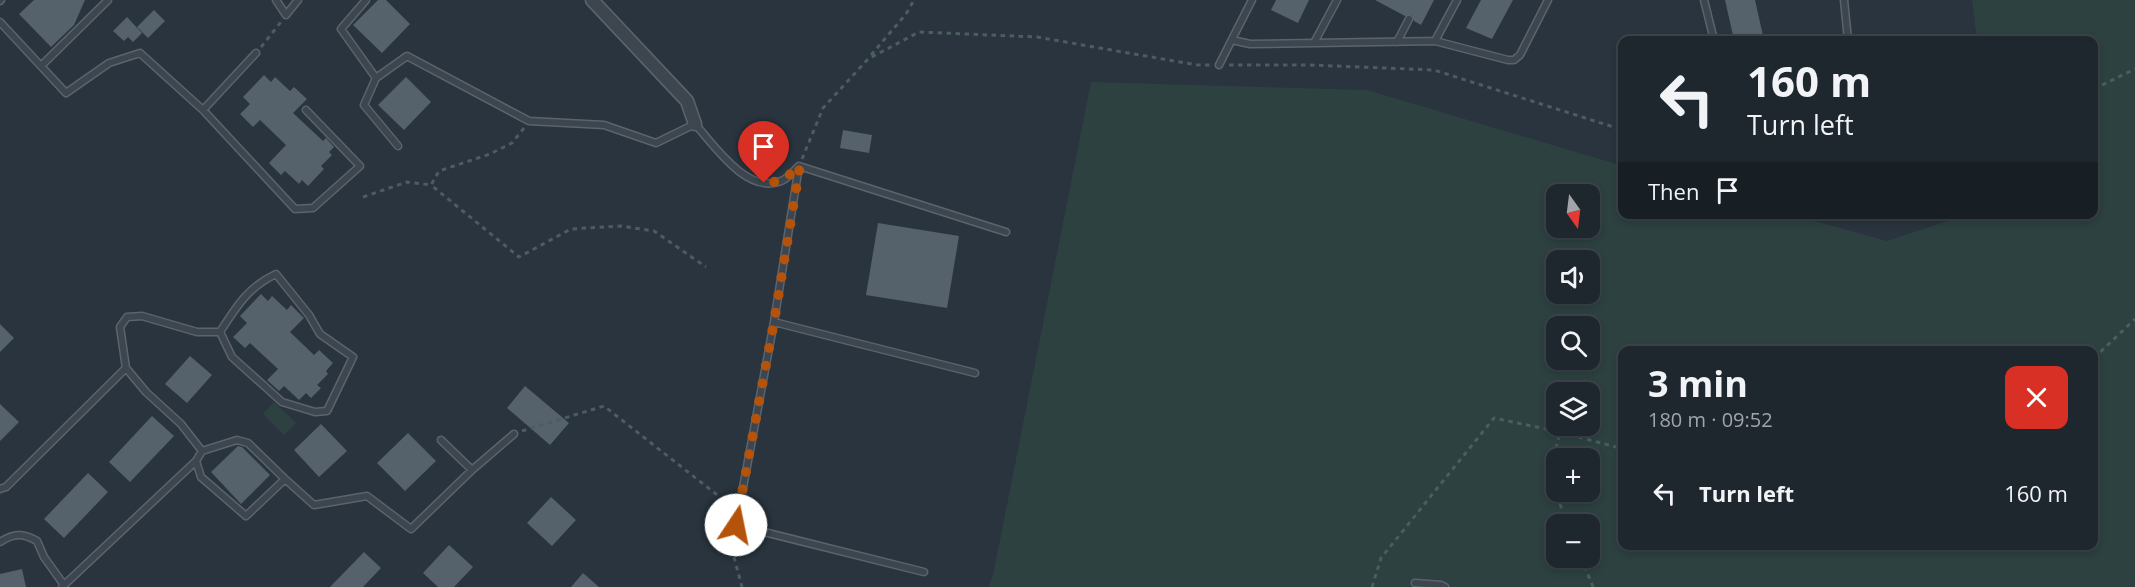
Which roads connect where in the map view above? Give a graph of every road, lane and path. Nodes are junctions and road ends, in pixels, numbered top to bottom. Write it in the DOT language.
graph roads {
  1 [pos="108,0"];
  2 [pos="276,0"];
  3 [pos="298,0"];
  4 [pos="366,0"];
  5 [pos="592,0"];
  6 [pos="914,0"];
  7 [pos="1252,0"];
  8 [pos="1337,0"];
  9 [pos="1457,0"];
  10 [pos="1548,0"];
  11 [pos="1704,0"];
  12 [pos="1844,0"];
  13 [pos="286,15"];
  14 [pos="1409,19"];
  15 [pos="0,22"];
  16 [pos="1713,36"];
  17 [pos="1848,36"];
  18 [pos="1232,40"];
  19 [pos="1435,41"];
  20 [pos="1397,42"];
  21 [pos="1314,43"];
  22 [pos="256,53"];
  23 [pos="868,59"];
  24 [pos="1219,65"];
  25 [pos="41,66"];
  26 [pos="2135,69"];
  27 [pos="375,78"];
  28 [pos="2098,87"];
  29 [pos="203,110"];
  30 [pos="306,110"];
  31 [pos="529,121"];
  32 [pos="695,124"];
  33 [pos="1618,128"];
  34 [pos="398,146"];
  35 [pos="800,166"];
  36 [pos="431,185"];
  37 [pos="363,197"];
  38 [pos="1006,232"];
  39 [pos="706,267"];
  40 [pos="2135,319"];
  41 [pos="774,322"];
  42 [pos="220,332"];
  43 [pos="2098,354"];
  44 [pos="126,368"];
  45 [pos="975,374"];
  46 [pos="1546,429"];
  47 [pos="514,434"];
  48 [pos="1559,436"];
  49 [pos="1575,436"];
  50 [pos="441,440"];
  51 [pos="1618,446"];
  52 [pos="202,451"];
  53 [pos="196,461"];
  54 [pos="472,470"];
  55 [pos="285,478"];
  56 [pos="0,489"];
  57 [pos="1564,514"];
  58 [pos="0,542"];
  59 [pos="1585,568"];
  60 [pos="924,572"];
  61 [pos="1415,583"];
  62 [pos="63,586"];
  63 [pos="742,587"];
  64 [pos="1372,587"];
  65 [pos="1445,587"];
  66 [pos="1593,587"];
  1 -- 25 [label="lane"];
  2 -- 13 [label="lane"];
  3 -- 13 [label="lane"];
  4 -- 27 [label="lane"];
  5 -- 32 [label="street"];
  6 -- 23 [label="path"];
  7 -- 18 [label="lane"];
  8 -- 21 [label="lane"];
  9 -- 19 [label="lane"];
  10 -- 19 [label="lane"];
  11 -- 16 [label="lane"];
  12 -- 17 [label="lane"];
  13 -- 22 [label="path"];
  14 -- 20 [label="lane"];
  15 -- 25 [label="lane"];
  18 -- 21 [label="lane"];
  18 -- 24 [label="lane"];
  19 -- 20 [label="lane"];
  20 -- 21 [label="lane"];
  22 -- 29 [label="lane"];
  23 -- 24 [label="path"];
  23 -- 35 [label="path"];
  24 -- 33 [label="path"];
  25 -- 29 [label="lane"];
  26 -- 28 [label="path"];
  27 -- 31 [label="lane"];
  27 -- 34 [label="lane"];
  29 -- 30 [label="lane"];
  31 -- 32 [label="lane"];
  31 -- 36 [label="path"];
  32 -- 35 [label="lane"];
  35 -- 38 [label="lane"];
  35 -- 41 [label="lane"];
  36 -- 37 [label="path"];
  36 -- 39 [label="path"];
  40 -- 43 [label="path"];
  41 -- 45 [label="lane"];
  41 -- 60 [label="lane"];
  42 -- 42 [label="lane"];
  42 -- 44 [label="lane"];
  44 -- 52 [label="lane"];
  44 -- 56 [label="lane"];
  46 -- 64 [label="path"];
  47 -- 54 [label="lane"];
  47 -- 63 [label="path"];
  48 -- 57 [label="path"];
  49 -- 51 [label="path"];
  50 -- 54 [label="lane"];
  52 -- 53 [label="lane"];
  52 -- 55 [label="lane"];
  53 -- 55 [label="lane"];
  53 -- 62 [label="lane"];
  54 -- 55 [label="lane"];
  58 -- 62 [label="lane"];
  59 -- 66 [label="path"];
  61 -- 65 [label="lane"];
}
